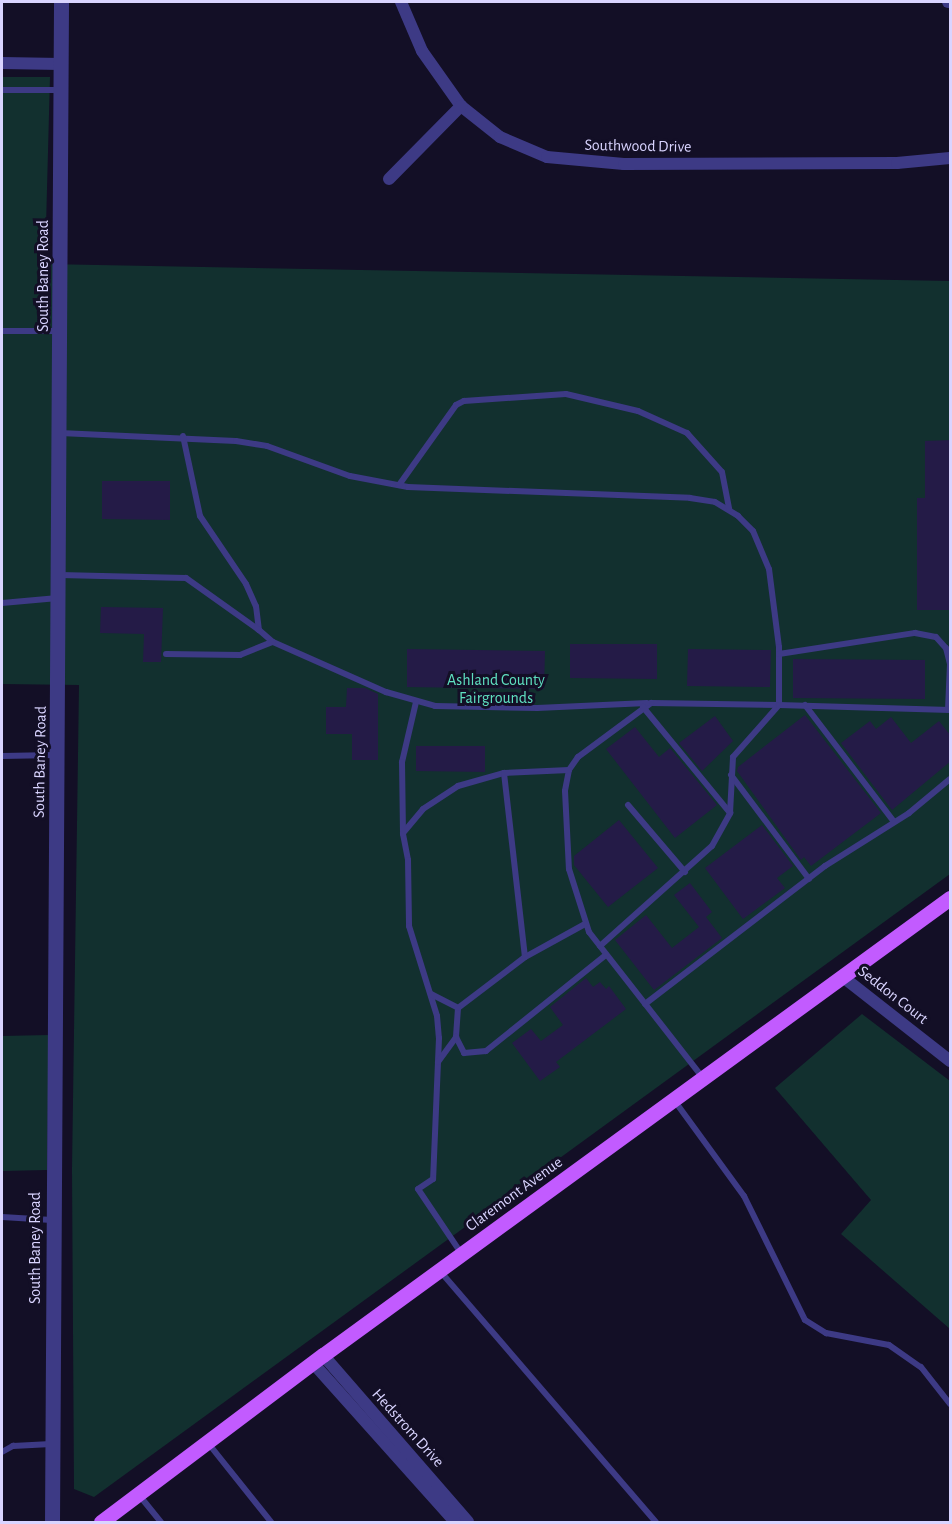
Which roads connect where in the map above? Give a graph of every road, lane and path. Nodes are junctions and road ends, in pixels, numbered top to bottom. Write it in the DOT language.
graph roads {
  1 [pos="62,2"];
  2 [pos="400,2"];
  3 [pos="2,63"];
  4 [pos="61,64"];
  5 [pos="2,90"];
  6 [pos="62,90"];
  7 [pos="461,106"];
  8 [pos="951,158"];
  9 [pos="389,179"];
  10 [pos="61,330"];
  11 [pos="2,331"];
  12 [pos="60,433"];
  13 [pos="183,436"];
  14 [pos="399,485"];
  15 [pos="729,509"];
  16 [pos="60,575"];
  17 [pos="60,598"];
  18 [pos="2,603"];
  19 [pos="259,630"];
  20 [pos="273,642"];
  21 [pos="166,654"];
  22 [pos="779,654"];
  23 [pos="416,702"];
  24 [pos="651,703"];
  25 [pos="779,705"];
  26 [pos="805,705"];
  27 [pos="643,707"];
  28 [pos="949,710"];
  29 [pos="58,755"];
  30 [pos="2,756"];
  31 [pos="569,770"];
  32 [pos="504,773"];
  33 [pos="730,774"];
  34 [pos="951,779"];
  35 [pos="628,805"];
  36 [pos="730,813"];
  37 [pos="894,822"];
  38 [pos="403,834"];
  39 [pos="685,872"];
  40 [pos="809,879"];
  41 [pos="951,898"];
  42 [pos="585,924"];
  43 [pos="600,946"];
  44 [pos="606,955"];
  45 [pos="525,957"];
  46 [pos="843,977"];
  47 [pos="429,991"];
  48 [pos="645,1004"];
  49 [pos="458,1008"];
  50 [pos="456,1036"];
  51 [pos="951,1061"];
  52 [pos="437,1063"];
  53 [pos="704,1078"];
  54 [pos="675,1100"];
  55 [pos="2,1217"];
  56 [pos="53,1221"];
  57 [pos="462,1255"];
  58 [pos="440,1270"];
  59 [pos="318,1359"];
  60 [pos="951,1404"];
  61 [pos="207,1442"];
  62 [pos="51,1444"];
  63 [pos="2,1452"];
  64 [pos="138,1494"];
  65 [pos="51,1522"];
  66 [pos="101,1522"];
  67 [pos="161,1522"];
  68 [pos="271,1522"];
  69 [pos="455,1522"];
  70 [pos="468,1522"];
  71 [pos="656,1522"];
  1 -- 4 [label="street, South Baney Road"];
  2 -- 7 [label="street, Southwood Drive"];
  3 -- 4 [label="street"];
  4 -- 6 [label="street, South Baney Road"];
  5 -- 6 [label="lane"];
  6 -- 10 [label="street, South Baney Road"];
  7 -- 8 [label="street, Southwood Drive"];
  7 -- 9 [label="street"];
  10 -- 11 [label="lane"];
  10 -- 12 [label="street, South Baney Road"];
  12 -- 13 [label="lane"];
  12 -- 16 [label="street, South Baney Road"];
  13 -- 14 [label="lane"];
  13 -- 19 [label="lane"];
  14 -- 15 [label="lane"];
  14 -- 15 [label="lane"];
  15 -- 22 [label="lane"];
  16 -- 17 [label="street, South Baney Road"];
  16 -- 19 [label="lane"];
  17 -- 18 [label="lane"];
  17 -- 29 [label="street, South Baney Road"];
  19 -- 20 [label="lane"];
  20 -- 21 [label="lane"];
  20 -- 23 [label="lane"];
  22 -- 25 [label="lane"];
  22 -- 28 [label="lane"];
  23 -- 24 [label="lane"];
  23 -- 38 [label="lane"];
  24 -- 25 [label="lane"];
  24 -- 27 [label="lane"];
  25 -- 26 [label="lane"];
  25 -- 33 [label="lane"];
  26 -- 28 [label="lane"];
  26 -- 37 [label="lane"];
  27 -- 31 [label="lane"];
  27 -- 36 [label="lane"];
  29 -- 30 [label="lane"];
  29 -- 56 [label="street, South Baney Road"];
  31 -- 32 [label="lane"];
  31 -- 42 [label="lane"];
  32 -- 38 [label="lane"];
  32 -- 45 [label="lane"];
  33 -- 36 [label="lane"];
  33 -- 40 [label="lane"];
  34 -- 37 [label="lane"];
  35 -- 39 [label="lane"];
  36 -- 39 [label="lane"];
  37 -- 40 [label="lane"];
  38 -- 47 [label="lane"];
  39 -- 43 [label="lane"];
  40 -- 48 [label="lane"];
  41 -- 46 [label="main road, Claremont Avenue"];
  42 -- 43 [label="lane"];
  42 -- 45 [label="lane"];
  43 -- 44 [label="lane"];
  44 -- 48 [label="lane"];
  44 -- 50 [label="lane"];
  45 -- 49 [label="lane"];
  46 -- 51 [label="street, Seddon Court"];
  46 -- 53 [label="main road, Claremont Avenue"];
  47 -- 49 [label="lane"];
  47 -- 52 [label="lane"];
  48 -- 53 [label="lane"];
  49 -- 50 [label="lane"];
  50 -- 52 [label="lane"];
  52 -- 57 [label="lane"];
  53 -- 54 [label="main road, Claremont Avenue"];
  54 -- 57 [label="main road, Claremont Avenue"];
  54 -- 60 [label="lane"];
  55 -- 56 [label="lane"];
  56 -- 62 [label="street, South Baney Road"];
  57 -- 58 [label="main road, Claremont Avenue"];
  58 -- 59 [label="main road, Claremont Avenue"];
  58 -- 71 [label="lane"];
  59 -- 61 [label="main road, Claremont Avenue"];
  59 -- 69 [label="street, Hedstrom Drive"];
  59 -- 70 [label="street, Hedstrom Drive"];
  61 -- 64 [label="main road, Claremont Avenue"];
  61 -- 68 [label="lane"];
  62 -- 63 [label="lane"];
  62 -- 65 [label="street, South Baney Road"];
  64 -- 66 [label="main road, Claremont Avenue"];
  64 -- 67 [label="lane"];
}
